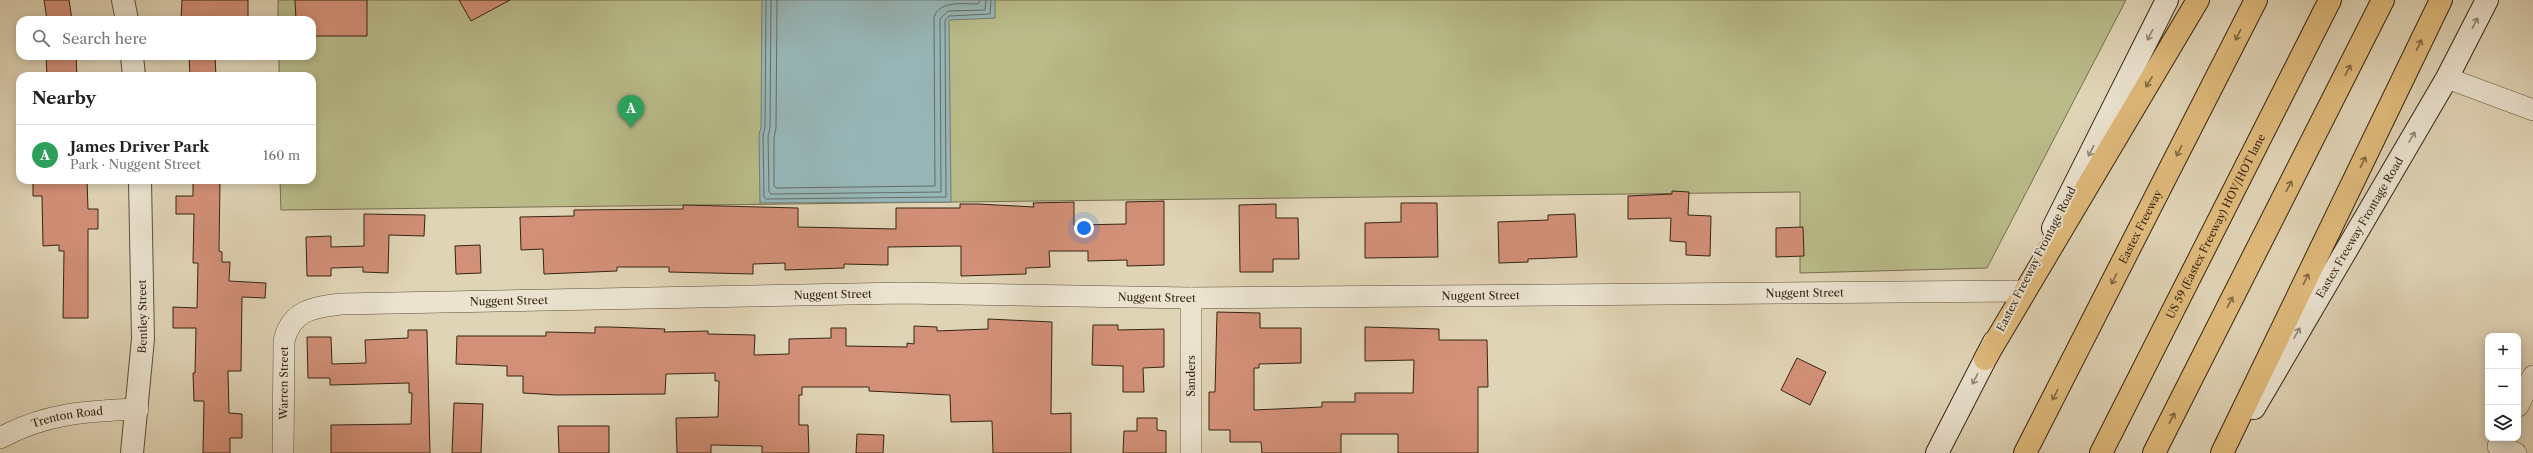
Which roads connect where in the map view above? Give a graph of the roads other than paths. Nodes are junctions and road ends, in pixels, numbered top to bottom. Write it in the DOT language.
graph roads {
  1 [pos="123,0"];
  2 [pos="2167,0"];
  3 [pos="2198,0"];
  4 [pos="2256,0"];
  5 [pos="2330,0"];
  6 [pos="2383,0"];
  7 [pos="2441,0"];
  8 [pos="2486,0"];
  9 [pos="126,16"];
  10 [pos="132,60"];
  11 [pos="134,72"];
  12 [pos="2447,78"];
  13 [pos="2533,110"];
  14 [pos="140,184"];
  15 [pos="2020,291"];
  16 [pos="1191,298"];
  17 [pos="296,316"];
  18 [pos="1985,359"];
  19 [pos="2533,376"];
  20 [pos="2518,405"];
  21 [pos="138,409"];
  22 [pos="0,438"];
  23 [pos="132,453"];
  24 [pos="283,453"];
  25 [pos="1191,453"];
  26 [pos="1937,453"];
  27 [pos="2025,453"];
  28 [pos="2101,453"];
  29 [pos="2154,453"];
  30 [pos="2222,453"];
  31 [pos="2230,453"];
  1 -- 9 [label="main road"];
  2 -- 15 [label="main road, Eastex Freeway Frontage Road, one-way"];
  3 -- 18 [label="highway, one-way"];
  4 -- 27 [label="highway, Eastex Freeway, one-way"];
  5 -- 28 [label="highway, US 59 (Eastex Freeway) HOV/HOT lane"];
  29 -- 6 [label="highway, one-way"];
  30 -- 7 [label="highway, one-way"];
  12 -- 8 [label="main road, Eastex Freeway Frontage Road, one-way"];
  10 -- 11 [label="main road"];
  12 -- 13 [label="street"];
  31 -- 12 [label="main road, Eastex Freeway Frontage Road, one-way"];
  14 -- 21 [label="main road, Bentley Street"];
  15 -- 16 [label="street, Nuggent Street"];
  15 -- 18 [label="main road, Eastex Freeway Frontage Road"];
  16 -- 17 [label="street, Nuggent Street"];
  16 -- 25 [label="street, Sanders"];
  17 -- 24 [label="street, Warren Street"];
  18 -- 26 [label="main road, Eastex Freeway Frontage Road, one-way"];
  19 -- 20 [label="street"];
  21 -- 22 [label="street, Trenton Road"];
  21 -- 23 [label="main road, Bentley Street"];
}
